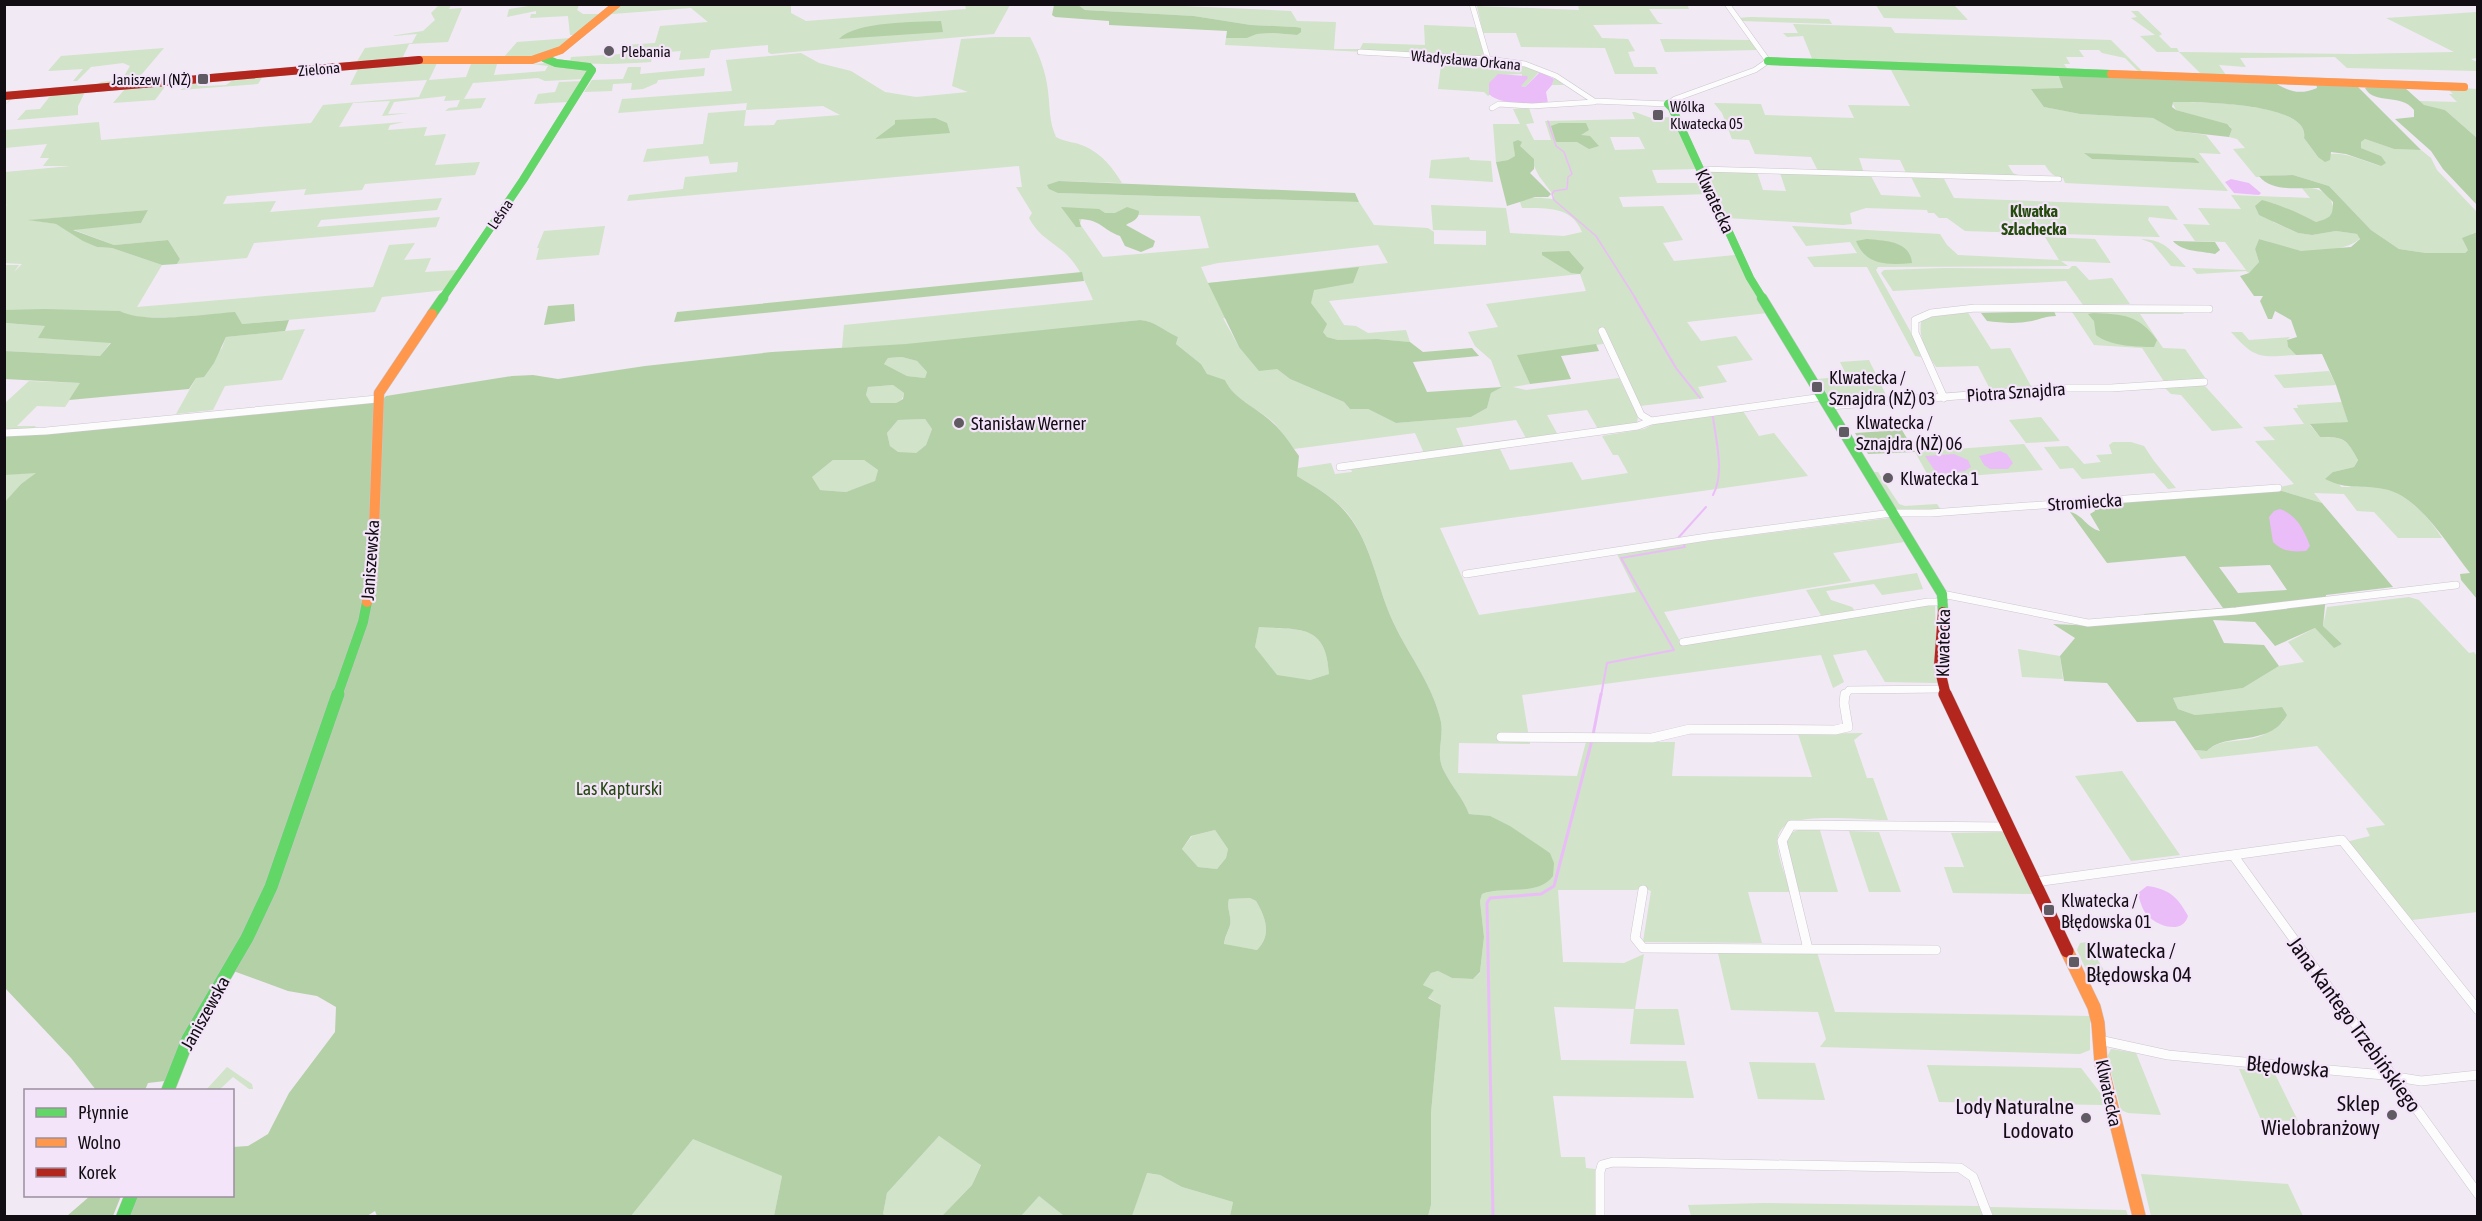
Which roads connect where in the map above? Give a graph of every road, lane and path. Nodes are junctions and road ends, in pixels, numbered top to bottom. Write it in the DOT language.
graph roads {
  1 [pos="617,4"];
  2 [pos="1473,4"];
  3 [pos="1726,4"];
  4 [pos="1360,52"];
  5 [pos="544,58"];
  6 [pos="1488,59"];
  7 [pos="1768,61"];
  8 [pos="2464,87"];
  9 [pos="6,97"];
  10 [pos="1594,102"];
  11 [pos="1668,104"];
  12 [pos="1492,108"];
  13 [pos="1700,169"];
  14 [pos="2059,179"];
  15 [pos="2209,309"];
  16 [pos="1602,331"];
  17 [pos="2204,382"];
  18 [pos="1944,398"];
  19 [pos="377,399"];
  20 [pos="1826,401"];
  21 [pos="1651,421"];
  22 [pos="4,433"];
  23 [pos="1340,467"];
  24 [pos="2278,488"];
  25 [pos="1892,513"];
  26 [pos="1466,574"];
  27 [pos="2456,585"];
  28 [pos="1943,598"];
  29 [pos="1683,642"];
  30 [pos="1943,689"];
  31 [pos="1501,737"];
  32 [pos="2008,827"];
  33 [pos="2233,855"];
  34 [pos="2035,882"];
  35 [pos="1643,890"];
  36 [pos="1808,949"];
  37 [pos="1936,950"];
  38 [pos="2478,1010"];
  39 [pos="2099,1040"];
  40 [pos="2478,1075"];
  41 [pos="2392,1077"];
  42 [pos="168,1089"];
  43 [pos="2478,1194"];
  44 [pos="131,1197"];
  45 [pos="123,1216"];
  46 [pos="1600,1216"];
  47 [pos="1988,1216"];
  48 [pos="2139,1216"];
  1 -- 5 [label="street, Zielona"];
  2 -- 6 [label="street"];
  3 -- 7 [label="street"];
  4 -- 6 [label="street, Władysława Orkana"];
  5 -- 9 [label="street, Zielona"];
  5 -- 19 [label="street, Leśna"];
  6 -- 10 [label="street, Władysława Orkana"];
  7 -- 8 [label="street"];
  7 -- 11 [label="street"];
  10 -- 11 [label="street"];
  10 -- 12 [label="street"];
  11 -- 13 [label="street, Klwatecka"];
  13 -- 14 [label="street"];
  13 -- 20 [label="street, Klwatecka"];
  15 -- 18 [label="street"];
  16 -- 21 [label="street"];
  17 -- 18 [label="street, Piotra Sznajdra"];
  18 -- 20 [label="street, Piotra Sznajdra"];
  19 -- 22 [label="street"];
  19 -- 42 [label="street, Janiszewska"];
  20 -- 21 [label="street, Piotra Sznajdra"];
  20 -- 25 [label="street, Klwatecka"];
  21 -- 23 [label="street, Piotra Sznajdra"];
  24 -- 25 [label="street, Stromiecka"];
  25 -- 26 [label="street, Stromiecka"];
  25 -- 28 [label="street, Klwatecka"];
  27 -- 28 [label="street"];
  28 -- 29 [label="street"];
  28 -- 30 [label="street, Klwatecka"];
  30 -- 31 [label="street"];
  30 -- 32 [label="street, Klwatecka"];
  32 -- 34 [label="street, Klwatecka"];
  32 -- 36 [label="street"];
  33 -- 34 [label="street"];
  33 -- 38 [label="street"];
  33 -- 41 [label="street, Jana Kantego Trzebińskiego"];
  34 -- 39 [label="street, Klwatecka"];
  35 -- 36 [label="street"];
  36 -- 37 [label="street"];
  39 -- 41 [label="street, Błędowska"];
  39 -- 48 [label="street, Klwatecka"];
  40 -- 41 [label="street, Błędowska"];
  41 -- 43 [label="street, Jana Kantego Trzebińskiego"];
  44 -- 45 [label="street"];
  46 -- 47 [label="street"];
}
